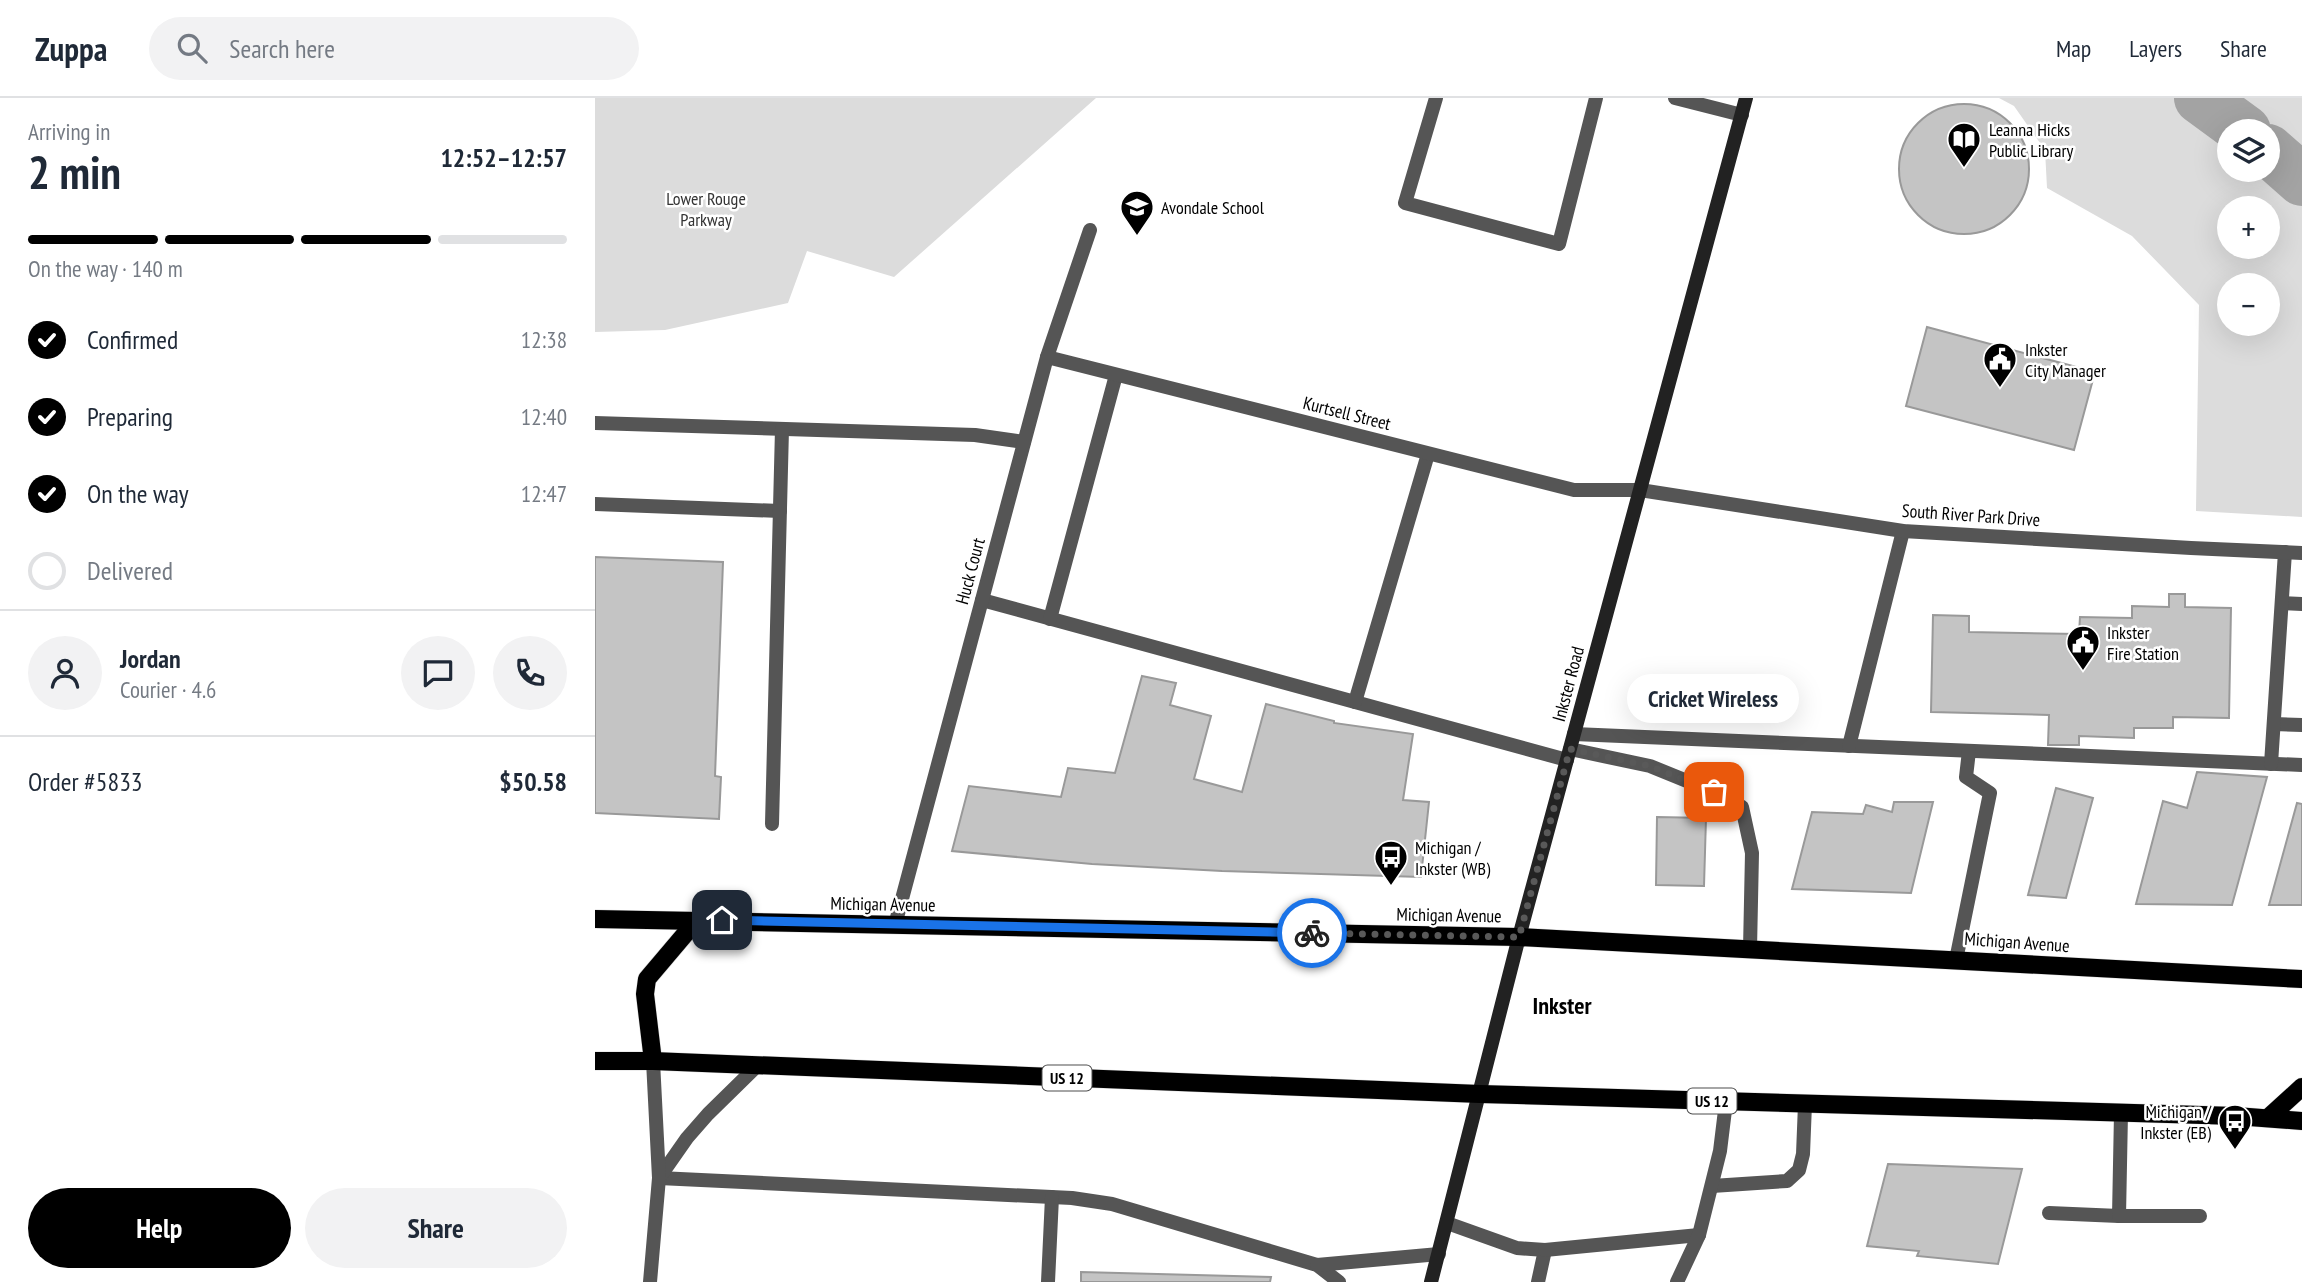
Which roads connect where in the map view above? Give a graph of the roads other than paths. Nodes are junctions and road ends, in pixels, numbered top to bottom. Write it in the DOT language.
graph roads {
  1 [pos="1436,98"];
  2 [pos="1596,98"];
  3 [pos="1675,98"];
  4 [pos="1747,98"];
  5 [pos="1742,116"];
  6 [pos="1090,230"];
  7 [pos="1047,357"];
  8 [pos="1117,375"];
  9 [pos="595,423"];
  10 [pos="782,429"];
  11 [pos="1024,442"];
  12 [pos="1427,454"];
  13 [pos="1640,490"];
  14 [pos="595,504"];
  15 [pos="780,511"];
  16 [pos="1903,531"];
  17 [pos="2285,552"];
  18 [pos="2302,553"];
  19 [pos="982,600"];
  20 [pos="2283,603"];
  21 [pos="2302,604"];
  22 [pos="1050,619"];
  23 [pos="1355,702"];
  24 [pos="2274,724"];
  25 [pos="2302,725"];
  26 [pos="1574,734"];
  27 [pos="1849,746"];
  28 [pos="1969,751"];
  29 [pos="1569,754"];
  30 [pos="2271,764"];
  31 [pos="2302,765"];
  32 [pos="772,824"];
  33 [pos="595,919"];
  34 [pos="697,920"];
  35 [pos="895,925"];
  36 [pos="1519,937"];
  37 [pos="1750,949"];
  38 [pos="1956,960"];
  39 [pos="2302,979"];
  40 [pos="595,1061"];
  41 [pos="653,1061"];
  42 [pos="757,1066"];
  43 [pos="2302,1087"];
  44 [pos="1480,1094"];
  45 [pos="1726,1102"];
  46 [pos="1805,1104"];
  47 [pos="2122,1113"];
  48 [pos="2268,1118"];
  49 [pos="2302,1121"];
  50 [pos="659,1178"];
  51 [pos="1711,1186"];
  52 [pos="1052,1197"];
  53 [pos="2049,1213"];
  54 [pos="2119,1216"];
  55 [pos="2200,1216"];
  56 [pos="1447,1223"];
  57 [pos="1699,1235"];
  58 [pos="1545,1250"];
  59 [pos="1439,1254"];
  60 [pos="1317,1265"];
  61 [pos="650,1282"];
  62 [pos="1048,1282"];
  63 [pos="1315,1282"];
  64 [pos="1339,1282"];
  65 [pos="1431,1282"];
  66 [pos="1538,1282"];
  67 [pos="1677,1282"];
  1 -- 2 [label="street"];
  3 -- 5 [label="street"];
  4 -- 5 [label="main road, Inkster Road"];
  5 -- 13 [label="main road, Inkster Road"];
  6 -- 7 [label="street, Huck Court"];
  7 -- 8 [label="street, Kurtsell Street"];
  7 -- 11 [label="street, Huck Court"];
  8 -- 12 [label="street, Kurtsell Street"];
  8 -- 22 [label="street"];
  9 -- 10 [label="street"];
  10 -- 11 [label="street"];
  10 -- 15 [label="street"];
  11 -- 19 [label="street, Huck Court"];
  12 -- 13 [label="street, Kurtsell Street"];
  12 -- 23 [label="street"];
  13 -- 16 [label="street, South River Park Drive"];
  13 -- 26 [label="main road, Inkster Road"];
  14 -- 15 [label="street"];
  15 -- 32 [label="street"];
  16 -- 17 [label="street, South River Park Drive"];
  16 -- 27 [label="street"];
  17 -- 18 [label="street, South River Park Drive"];
  17 -- 20 [label="street"];
  19 -- 22 [label="street"];
  19 -- 35 [label="street, Huck Court"];
  20 -- 21 [label="street"];
  20 -- 24 [label="street"];
  22 -- 23 [label="street"];
  23 -- 29 [label="street"];
  24 -- 25 [label="street"];
  24 -- 30 [label="street"];
  26 -- 27 [label="street"];
  26 -- 29 [label="main road, Inkster Road"];
  27 -- 28 [label="street"];
  28 -- 30 [label="street"];
  28 -- 38 [label="street"];
  29 -- 36 [label="main road, Inkster Road"];
  29 -- 37 [label="street"];
  30 -- 31 [label="street"];
  33 -- 34 [label="main road, Michigan Avenue"];
  34 -- 35 [label="main road, Michigan Avenue"];
  34 -- 41 [label="main road"];
  35 -- 36 [label="main road, Michigan Avenue"];
  36 -- 37 [label="main road, Michigan Avenue"];
  36 -- 44 [label="main road, Inkster Road"];
  37 -- 38 [label="main road, Michigan Avenue"];
  38 -- 39 [label="main road, Michigan Avenue"];
  40 -- 41 [label="main road, US 12"];
  41 -- 42 [label="main road, US 12"];
  41 -- 50 [label="street"];
  42 -- 44 [label="main road, US 12"];
  42 -- 50 [label="street"];
  43 -- 48 [label="main road"];
  44 -- 45 [label="main road, US 12"];
  44 -- 56 [label="main road, Inkster Road"];
  45 -- 46 [label="main road, US 12"];
  45 -- 51 [label="street"];
  46 -- 47 [label="main road, US 12"];
  46 -- 51 [label="street"];
  47 -- 48 [label="main road, US 12"];
  47 -- 54 [label="street"];
  48 -- 49 [label="main road, US 12"];
  50 -- 52 [label="street"];
  50 -- 61 [label="street"];
  51 -- 57 [label="street"];
  52 -- 60 [label="street"];
  52 -- 62 [label="street"];
  53 -- 54 [label="street"];
  54 -- 55 [label="street"];
  56 -- 58 [label="street"];
  56 -- 59 [label="main road, Inkster Road"];
  57 -- 58 [label="street"];
  57 -- 67 [label="street"];
  58 -- 66 [label="street"];
  59 -- 60 [label="street"];
  59 -- 65 [label="main road, Inkster Road"];
  60 -- 63 [label="street"];
  60 -- 64 [label="street"];
}
